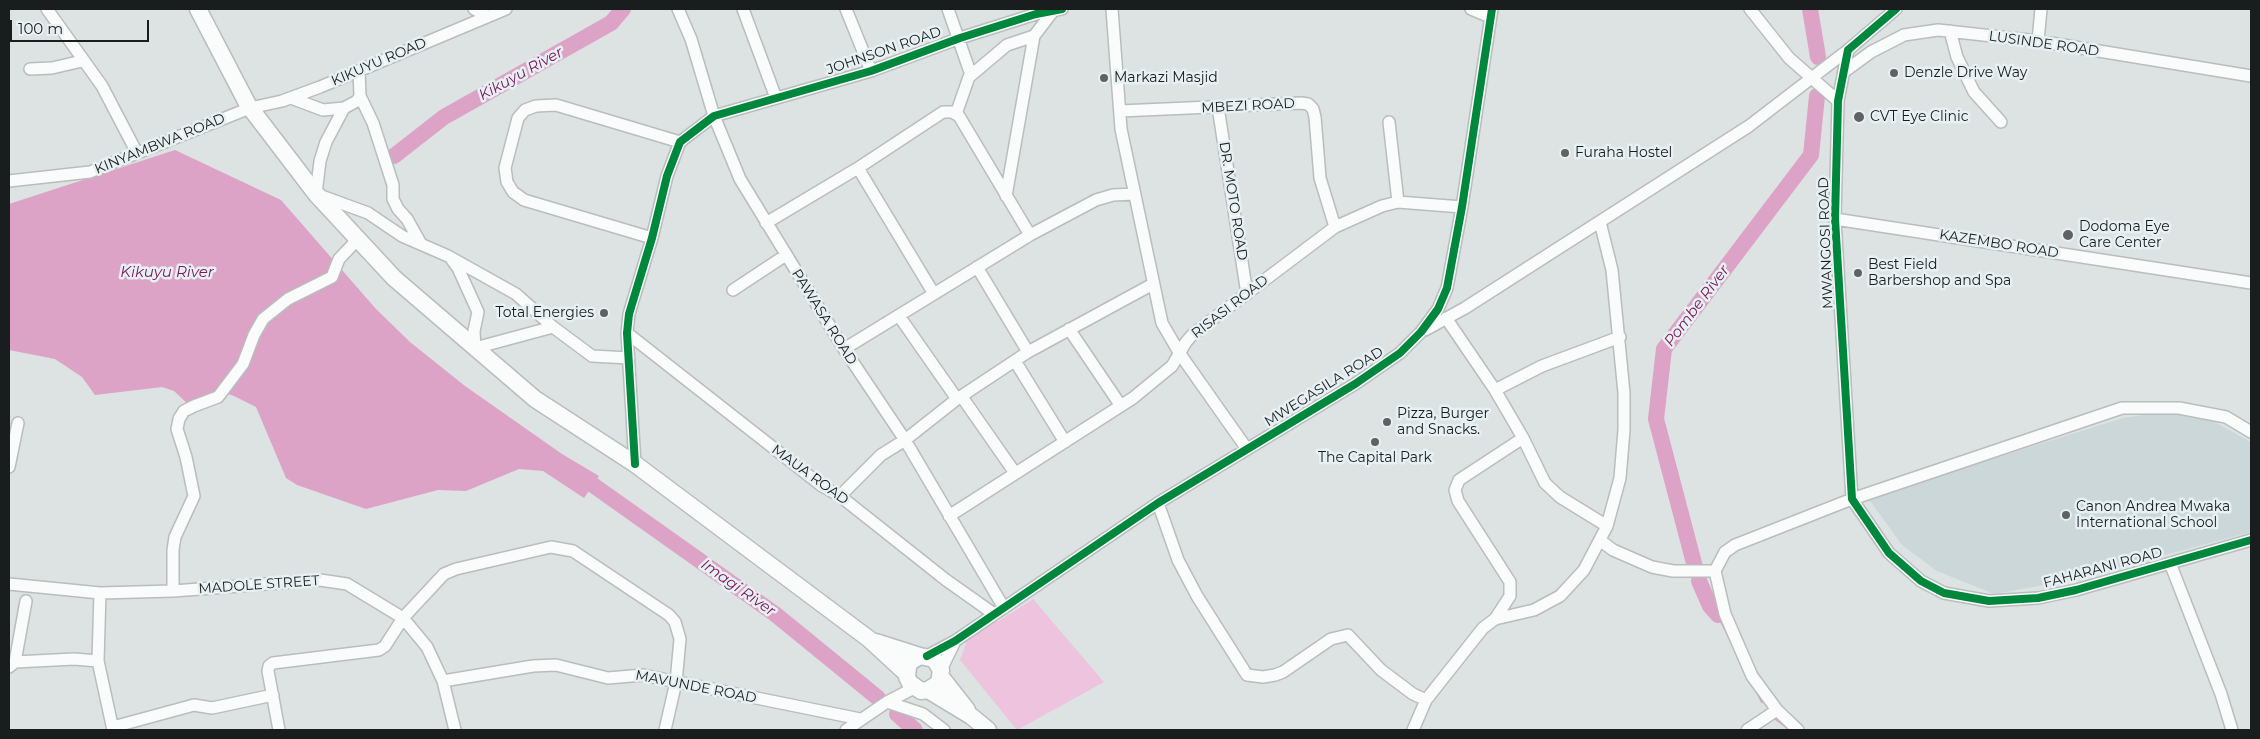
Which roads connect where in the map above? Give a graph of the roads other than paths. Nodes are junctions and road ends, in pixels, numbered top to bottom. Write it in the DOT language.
graph roads {
  1 [pos="48,9"];
  2 [pos="198,9"];
  3 [pos="474,9"];
  4 [pos="506,9"];
  5 [pos="678,9"];
  6 [pos="743,9"];
  7 [pos="846,9"];
  8 [pos="948,9"];
  9 [pos="1058,9"];
  10 [pos="1112,9"];
  11 [pos="1471,9"];
  12 [pos="1750,9"];
  13 [pos="1896,9"];
  14 [pos="2041,9"];
  15 [pos="1036,11"];
  16 [pos="1491,13"];
  17 [pos="487,16"];
  18 [pos="1950,31"];
  19 [pos="1034,36"];
  20 [pos="960,38"];
  21 [pos="2038,41"];
  22 [pos="1848,50"];
  23 [pos="82,61"];
  24 [pos="30,69"];
  25 [pos="359,71"];
  26 [pos="1845,71"];
  27 [pos="871,72"];
  28 [pos="971,75"];
  29 [pos="2251,76"];
  30 [pos="1811,79"];
  31 [pos="360,96"];
  32 [pos="291,98"];
  33 [pos="776,98"];
  34 [pos="1838,101"];
  35 [pos="1218,107"];
  36 [pos="250,108"];
  37 [pos="344,108"];
  38 [pos="1120,111"];
  39 [pos="956,114"];
  40 [pos="714,116"];
  41 [pos="1389,122"];
  42 [pos="2001,122"];
  43 [pos="680,142"];
  44 [pos="137,152"];
  45 [pos="858,168"];
  46 [pos="9,181"];
  47 [pos="316,194"];
  48 [pos="1135,194"];
  49 [pos="1006,196"];
  50 [pos="1398,202"];
  51 [pos="1462,207"];
  52 [pos="1835,219"];
  53 [pos="766,222"];
  54 [pos="1600,222"];
  55 [pos="1335,226"];
  56 [pos="1030,235"];
  57 [pos="652,238"];
  58 [pos="357,240"];
  59 [pos="421,244"];
  60 [pos="786,255"];
  61 [pos="448,256"];
  62 [pos="977,267"];
  63 [pos="2251,283"];
  64 [pos="1153,284"];
  65 [pos="733,290"];
  66 [pos="934,294"];
  67 [pos="1247,294"];
  68 [pos="899,316"];
  69 [pos="1446,318"];
  70 [pos="553,328"];
  71 [pos="1070,329"];
  72 [pos="1421,332"];
  73 [pos="627,334"];
  74 [pos="1620,337"];
  75 [pos="476,348"];
  76 [pos="844,349"];
  77 [pos="1028,352"];
  78 [pos="1180,354"];
  79 [pos="629,358"];
  80 [pos="1015,361"];
  81 [pos="1496,390"];
  82 [pos="959,398"];
  83 [pos="1120,406"];
  84 [pos="18,423"];
  85 [pos="2251,432"];
  86 [pos="1523,438"];
  87 [pos="905,440"];
  88 [pos="1064,442"];
  89 [pos="1247,449"];
  90 [pos="635,464"];
  91 [pos="9,467"];
  92 [pos="1015,473"];
  93 [pos="840,496"];
  94 [pos="1852,499"];
  95 [pos="1158,502"];
  96 [pos="949,516"];
  97 [pos="1607,526"];
  98 [pos="2251,540"];
  99 [pos="1601,541"];
  100 [pos="2170,563"];
  101 [pos="1716,571"];
  102 [pos="14,584"];
  103 [pos="36,587"];
  104 [pos="173,591"];
  105 [pos="100,593"];
  106 [pos="26,601"];
  107 [pos="999,611"];
  108 [pos="403,618"];
  109 [pos="1495,619"];
  110 [pos="869,639"];
  111 [pos="956,641"];
  112 [pos="924,656"];
  113 [pos="98,661"];
  114 [pos="12,664"];
  115 [pos="941,673"];
  116 [pos="443,681"];
  117 [pos="676,682"];
  118 [pos="914,682"];
  119 [pos="273,695"];
  120 [pos="1426,700"];
  121 [pos="887,702"];
  122 [pos="1777,710"];
  123 [pos="971,716"];
  124 [pos="860,719"];
  125 [pos="113,729"];
  126 [pos="451,729"];
  127 [pos="279,730"];
  128 [pos="665,730"];
  129 [pos="846,730"];
  130 [pos="944,730"];
  131 [pos="988,730"];
  132 [pos="1412,730"];
  133 [pos="1747,730"];
  134 [pos="1798,730"];
  135 [pos="2232,730"];
  1 -- 23 [label="street"];
  2 -- 36 [label="highway"];
  3 -- 17 [label="street"];
  4 -- 17 [label="street, KIKUYU ROAD"];
  5 -- 40 [label="street, PAWASA ROAD"];
  6 -- 33 [label="street"];
  7 -- 27 [label="street"];
  8 -- 20 [label="street"];
  9 -- 15 [label="street, JOHNSON ROAD"];
  9 -- 19 [label="street"];
  10 -- 38 [label="street"];
  11 -- 16 [label="street"];
  12 -- 30 [label="street"];
  13 -- 22 [label="street"];
  14 -- 21 [label="street"];
  15 -- 20 [label="street, JOHNSON ROAD"];
  16 -- 51 [label="street, MWEGASILA ROAD"];
  17 -- 25 [label="street, KIKUYU ROAD"];
  18 -- 21 [label="street, LUSINDE ROAD"];
  18 -- 26 [label="street, LUSINDE ROAD"];
  18 -- 42 [label="street"];
  19 -- 28 [label="street"];
  19 -- 49 [label="street"];
  20 -- 27 [label="street, JOHNSON ROAD"];
  20 -- 28 [label="street"];
  21 -- 29 [label="street, LUSINDE ROAD"];
  22 -- 26 [label="street, MWANGOSI ROAD"];
  22 -- 30 [label="street"];
  23 -- 24 [label="street"];
  23 -- 44 [label="street"];
  25 -- 31 [label="street"];
  25 -- 32 [label="street, KIKUYU ROAD"];
  26 -- 34 [label="street, MWANGOSI ROAD"];
  27 -- 33 [label="street, JOHNSON ROAD"];
  28 -- 39 [label="street"];
  30 -- 34 [label="street"];
  30 -- 54 [label="street"];
  31 -- 37 [label="street"];
  31 -- 59 [label="street"];
  32 -- 36 [label="street, KIKUYU ROAD"];
  32 -- 37 [label="street"];
  33 -- 40 [label="street, JOHNSON ROAD"];
  34 -- 52 [label="street, MWANGOSI ROAD"];
  35 -- 38 [label="street, MBEZI ROAD"];
  35 -- 55 [label="street, MBEZI ROAD"];
  35 -- 67 [label="street, DR. MOTO ROAD"];
  36 -- 44 [label="street, KINYAMBWA ROAD"];
  36 -- 47 [label="highway"];
  37 -- 47 [label="street"];
  38 -- 48 [label="street"];
  39 -- 45 [label="street"];
  39 -- 49 [label="street"];
  40 -- 43 [label="street"];
  40 -- 53 [label="street, PAWASA ROAD"];
  41 -- 50 [label="street"];
  43 -- 57 [label="street"];
  43 -- 57 [label="street"];
  44 -- 46 [label="street, KINYAMBWA ROAD"];
  45 -- 53 [label="street"];
  45 -- 66 [label="street"];
  47 -- 58 [label="highway"];
  47 -- 59 [label="street"];
  48 -- 56 [label="street"];
  48 -- 64 [label="street"];
  49 -- 56 [label="street"];
  50 -- 51 [label="street, RISASI ROAD"];
  50 -- 55 [label="street, RISASI ROAD"];
  51 -- 72 [label="street, MWEGASILA ROAD"];
  52 -- 63 [label="street, KAZEMBO ROAD"];
  52 -- 94 [label="street, MWANGOSI ROAD"];
  53 -- 60 [label="street, PAWASA ROAD"];
  54 -- 69 [label="street"];
  54 -- 74 [label="street"];
  55 -- 67 [label="street, RISASI ROAD"];
  56 -- 62 [label="street"];
  57 -- 73 [label="street"];
  58 -- 75 [label="highway"];
  58 -- 104 [label="street"];
  59 -- 61 [label="street"];
  60 -- 65 [label="street"];
  60 -- 76 [label="street, PAWASA ROAD"];
  61 -- 70 [label="street"];
  61 -- 75 [label="street"];
  62 -- 66 [label="street"];
  62 -- 77 [label="street"];
  64 -- 71 [label="street"];
  64 -- 78 [label="street"];
  66 -- 68 [label="street"];
  67 -- 78 [label="street, RISASI ROAD"];
  68 -- 76 [label="street"];
  68 -- 82 [label="street"];
  69 -- 72 [label="street"];
  69 -- 81 [label="street"];
  70 -- 75 [label="street"];
  70 -- 79 [label="street"];
  71 -- 77 [label="street"];
  71 -- 83 [label="street"];
  72 -- 89 [label="street, MWEGASILA ROAD"];
  73 -- 79 [label="street"];
  73 -- 93 [label="street, MAUA ROAD"];
  74 -- 81 [label="street"];
  74 -- 97 [label="street"];
  75 -- 90 [label="highway"];
  76 -- 87 [label="street, PAWASA ROAD"];
  77 -- 80 [label="street"];
  78 -- 83 [label="street, RISASI ROAD"];
  78 -- 89 [label="street"];
  79 -- 90 [label="street"];
  80 -- 82 [label="street"];
  80 -- 88 [label="street"];
  81 -- 86 [label="street"];
  82 -- 87 [label="street"];
  82 -- 92 [label="street"];
  83 -- 88 [label="street, RISASI ROAD"];
  84 -- 91 [label="street"];
  85 -- 94 [label="street"];
  86 -- 97 [label="street"];
  86 -- 109 [label="street"];
  87 -- 93 [label="street"];
  87 -- 96 [label="street, PAWASA ROAD"];
  88 -- 92 [label="street, RISASI ROAD"];
  89 -- 95 [label="street, MWEGASILA ROAD"];
  90 -- 110 [label="highway"];
  92 -- 96 [label="street, RISASI ROAD"];
  93 -- 107 [label="street, MAUA ROAD"];
  94 -- 100 [label="street, FAHARANI ROAD"];
  94 -- 101 [label="street"];
  95 -- 107 [label="street, MWEGASILA ROAD"];
  95 -- 120 [label="street"];
  96 -- 107 [label="street, PAWASA ROAD"];
  97 -- 99 [label="street"];
  98 -- 100 [label="street, FAHARANI ROAD"];
  99 -- 101 [label="street"];
  99 -- 109 [label="street"];
  100 -- 135 [label="street"];
  101 -- 122 [label="street"];
  102 -- 103 [label="street, MADOLE STREET"];
  102 -- 106 [label="street"];
  103 -- 105 [label="street, MADOLE STREET"];
  103 -- 106 [label="street"];
  104 -- 105 [label="street, MADOLE STREET"];
  104 -- 108 [label="street, MADOLE STREET"];
  105 -- 113 [label="street"];
  106 -- 114 [label="street"];
  107 -- 111 [label="street, MWEGASILA ROAD"];
  108 -- 116 [label="street, MADOLE STREET"];
  108 -- 117 [label="street"];
  108 -- 119 [label="street"];
  109 -- 120 [label="street"];
  110 -- 112 [label="highway"];
  110 -- 118 [label="highway"];
  111 -- 112 [label="street, MWEGASILA ROAD"];
  111 -- 115 [label="street"];
  112 -- 115 [label="highway"];
  112 -- 118 [label="highway"];
  113 -- 114 [label="street"];
  113 -- 125 [label="street"];
  115 -- 118 [label="highway"];
  115 -- 123 [label="highway"];
  116 -- 117 [label="street, MAVUNDE ROAD"];
  116 -- 126 [label="street, MADOLE STREET"];
  117 -- 124 [label="street, MAVUNDE ROAD"];
  117 -- 128 [label="street"];
  118 -- 121 [label="street"];
  118 -- 123 [label="highway"];
  119 -- 125 [label="street"];
  119 -- 127 [label="street"];
  120 -- 132 [label="street"];
  121 -- 124 [label="street"];
  121 -- 130 [label="street"];
  122 -- 133 [label="street"];
  122 -- 134 [label="street"];
  123 -- 131 [label="highway"];
  124 -- 129 [label="street"];
}
